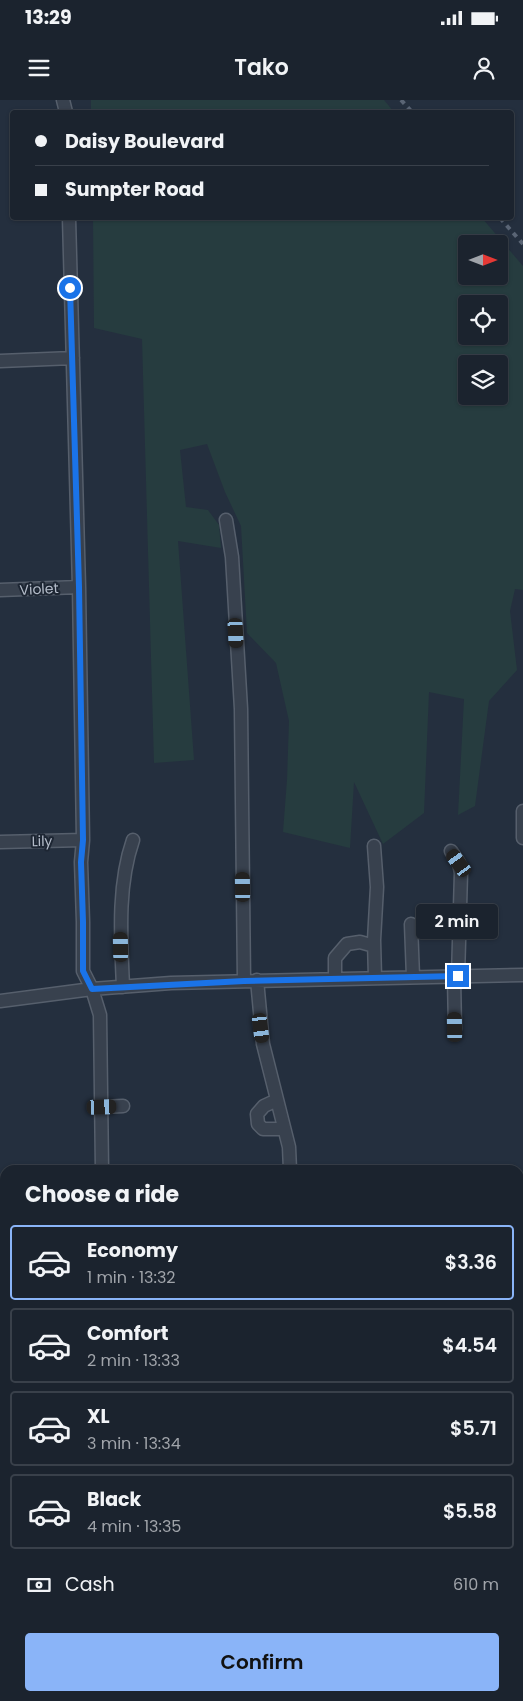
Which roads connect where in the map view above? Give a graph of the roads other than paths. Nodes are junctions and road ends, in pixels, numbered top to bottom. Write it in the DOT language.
graph roads {
  1 [pos="69,220"];
  2 [pos="72,358"];
  3 [pos="0,361"];
  4 [pos="226,520"];
  5 [pos="79,587"];
  6 [pos="0,590"];
  7 [pos="523,811"];
  8 [pos="523,838"];
  9 [pos="83,840"];
  10 [pos="132,840"];
  11 [pos="0,842"];
  12 [pos="374,846"];
  13 [pos="451,851"];
  14 [pos="411,924"];
  15 [pos="374,946"];
  16 [pos="523,975"];
  17 [pos="414,977"];
  18 [pos="456,977"];
  19 [pos="376,978"];
  20 [pos="335,979"];
  21 [pos="251,980"];
  22 [pos="124,986"];
  23 [pos="92,989"];
  24 [pos="0,1001"];
  25 [pos="455,1029"];
  26 [pos="277,1100"];
  27 [pos="123,1106"];
  28 [pos="102,1107"];
  29 [pos="284,1129"];
  30 [pos="102,1165"];
  31 [pos="290,1165"];
  1 -- 2 [label="street"];
  2 -- 3 [label="street"];
  2 -- 5 [label="street"];
  4 -- 21 [label="street"];
  5 -- 6 [label="street, Violet"];
  5 -- 9 [label="street"];
  7 -- 8 [label="street"];
  9 -- 11 [label="street, Lily"];
  9 -- 23 [label="street"];
  10 -- 22 [label="street"];
  12 -- 15 [label="street"];
  13 -- 18 [label="street"];
  14 -- 17 [label="street"];
  15 -- 19 [label="street"];
  15 -- 20 [label="street"];
  16 -- 18 [label="street"];
  17 -- 18 [label="street"];
  17 -- 19 [label="street"];
  18 -- 25 [label="street"];
  19 -- 20 [label="street"];
  20 -- 21 [label="street"];
  21 -- 22 [label="street"];
  21 -- 26 [label="street"];
  22 -- 23 [label="street"];
  23 -- 24 [label="street"];
  23 -- 28 [label="street"];
  26 -- 29 [label="street"];
  26 -- 29 [label="street"];
  27 -- 28 [label="street"];
  28 -- 30 [label="street"];
  29 -- 31 [label="street"];
}
